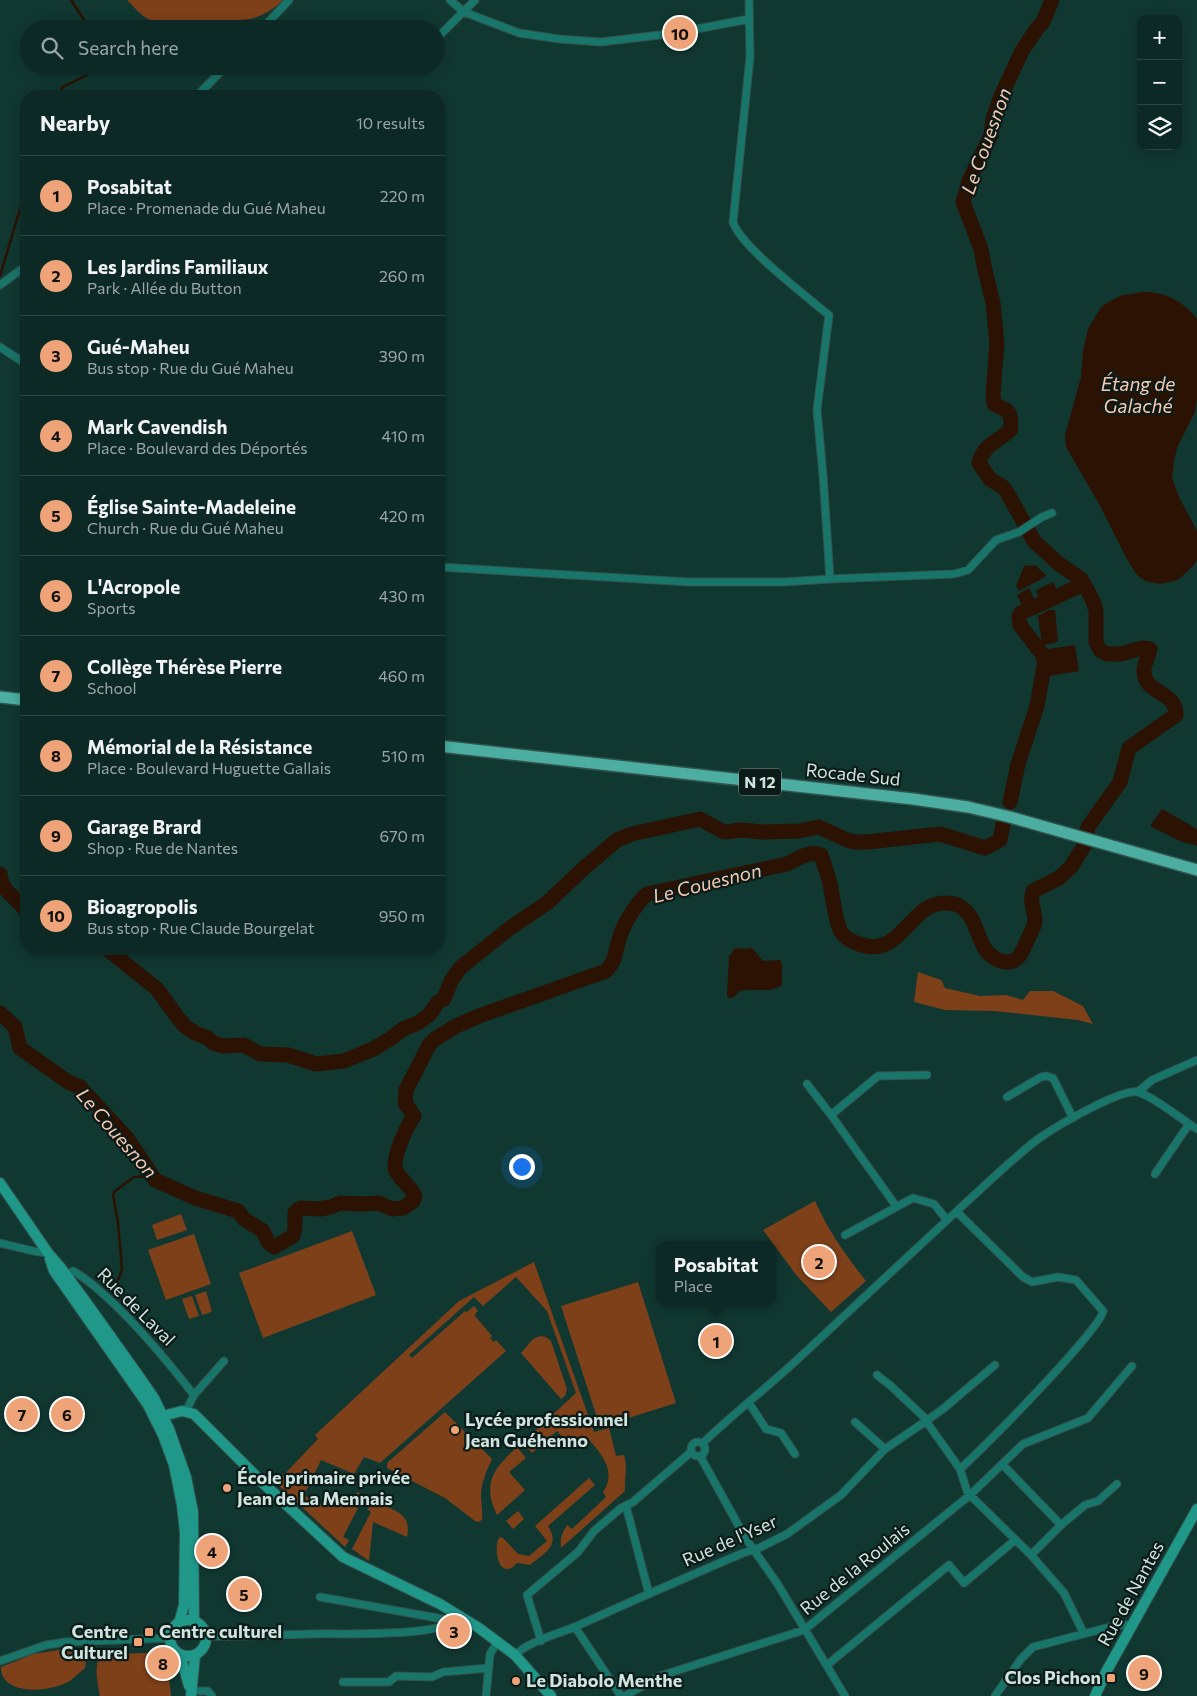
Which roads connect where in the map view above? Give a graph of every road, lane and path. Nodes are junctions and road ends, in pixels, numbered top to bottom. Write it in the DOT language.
graph roads {
  1 [pos="289,0"];
  2 [pos="450,0"];
  3 [pos="474,0"];
  4 [pos="749,0"];
  5 [pos="464,12"];
  6 [pos="748,19"];
  7 [pos="270,20"];
  8 [pos="445,30"];
  9 [pos="217,75"];
  10 [pos="203,90"];
  11 [pos="20,270"];
  12 [pos="0,285"];
  13 [pos="0,347"];
  14 [pos="20,360"];
  15 [pos="1052,513"];
  16 [pos="445,567"];
  17 [pos="830,579"];
  18 [pos="0,697"];
  19 [pos="20,699"];
  20 [pos="445,747"];
  21 [pos="1197,870"];
  22 [pos="1197,1060"];
  23 [pos="927,1074"];
  24 [pos="807,1084"];
  25 [pos="1138,1092"];
  26 [pos="1007,1097"];
  27 [pos="831,1115"];
  28 [pos="1072,1118"];
  29 [pos="1189,1124"];
  30 [pos="1197,1129"];
  31 [pos="1155,1174"];
  32 [pos="0,1183"];
  33 [pos="896,1206"];
  34 [pos="957,1212"];
  35 [pos="947,1220"];
  36 [pos="845,1235"];
  37 [pos="0,1242"];
  38 [pos="48,1253"];
  39 [pos="66,1276"];
  40 [pos="224,1361"];
  41 [pos="995,1365"];
  42 [pos="1132,1366"];
  43 [pos="877,1376"];
  44 [pos="194,1395"];
  45 [pos="749,1403"];
  46 [pos="186,1412"];
  47 [pos="159,1417"];
  48 [pos="926,1421"];
  49 [pos="855,1422"];
  50 [pos="703,1443"];
  51 [pos="885,1449"];
  52 [pos="691,1452"];
  53 [pos="795,1454"];
  54 [pos="700,1456"];
  55 [pos="1002,1465"];
  56 [pos="960,1469"];
  57 [pos="1117,1484"];
  58 [pos="970,1495"];
  59 [pos="626,1506"];
  60 [pos="1197,1509"];
  61 [pos="1061,1525"];
  62 [pos="1015,1540"];
  63 [pos="754,1550"];
  64 [pos="1031,1555"];
  65 [pos="648,1594"];
  66 [pos="320,1597"];
  67 [pos="464,1618"];
  68 [pos="194,1622"];
  69 [pos="179,1623"];
  70 [pos="451,1624"];
  71 [pos="1134,1624"];
  72 [pos="575,1627"];
  73 [pos="804,1630"];
  74 [pos="1084,1634"];
  75 [pos="206,1636"];
  76 [pos="170,1638"];
  77 [pos="541,1640"];
  78 [pos="498,1641"];
  79 [pos="180,1654"];
  80 [pos="195,1655"];
  81 [pos="515,1655"];
  82 [pos="0,1660"];
  83 [pos="827,1665"];
  84 [pos="489,1668"];
  85 [pos="343,1682"];
  86 [pos="191,1694"];
  87 [pos="212,1696"];
  88 [pos="486,1696"];
  89 [pos="551,1696"];
  90 [pos="621,1696"];
  91 [pos="625,1696"];
  92 [pos="845,1696"];
  93 [pos="995,1696"];
  94 [pos="1095,1696"];
  1 -- 7 [label="street"];
  2 -- 5 [label="street"];
  3 -- 5 [label="street"];
  4 -- 6 [label="street"];
  5 -- 6 [label="street"];
  5 -- 8 [label="street"];
  6 -- 17 [label="street"];
  9 -- 10 [label="street"];
  11 -- 12 [label="street"];
  13 -- 14 [label="street"];
  15 -- 17 [label="street"];
  16 -- 17 [label="street"];
  18 -- 19 [label="main road"];
  20 -- 21 [label="main road, Rocade Sud / N 12"];
  22 -- 25 [label="street"];
  23 -- 27 [label="street"];
  24 -- 27 [label="street"];
  25 -- 28 [label="street"];
  25 -- 29 [label="street"];
  26 -- 28 [label="street"];
  27 -- 33 [label="street"];
  28 -- 34 [label="street"];
  29 -- 30 [label="street"];
  29 -- 31 [label="street"];
  32 -- 38 [label="street"];
  33 -- 35 [label="street"];
  33 -- 36 [label="street"];
  34 -- 35 [label="street"];
  34 -- 56 [label="street"];
  35 -- 45 [label="street"];
  37 -- 38 [label="street"];
  38 -- 39 [label="street"];
  38 -- 47 [label="street"];
  39 -- 44 [label="street, Rue de Laval"];
  39 -- 47 [label="street"];
  40 -- 44 [label="street"];
  41 -- 48 [label="street, Rue de l'Yser"];
  42 -- 55 [label="street, Rue de la Roulais"];
  43 -- 48 [label="street"];
  44 -- 46 [label="street"];
  45 -- 50 [label="street"];
  45 -- 53 [label="street"];
  46 -- 47 [label="street"];
  46 -- 67 [label="street"];
  47 -- 68 [label="street"];
  47 -- 69 [label="street"];
  48 -- 51 [label="street, Rue de l'Yser"];
  48 -- 56 [label="street"];
  49 -- 51 [label="street"];
  50 -- 52 [label="street"];
  50 -- 54 [label="street"];
  51 -- 63 [label="street, Rue de l'Yser"];
  52 -- 54 [label="street"];
  52 -- 59 [label="street"];
  54 -- 63 [label="street"];
  55 -- 58 [label="street, Rue de la Roulais"];
  55 -- 61 [label="street"];
  56 -- 58 [label="street"];
  57 -- 61 [label="street"];
  58 -- 62 [label="street"];
  58 -- 73 [label="street, Rue de la Roulais"];
  59 -- 65 [label="street"];
  59 -- 77 [label="street"];
  60 -- 71 [label="street, Rue de Nantes"];
  61 -- 64 [label="street"];
  62 -- 64 [label="street"];
  62 -- 83 [label="street"];
  63 -- 65 [label="street, Rue de l'Yser"];
  63 -- 73 [label="street"];
  64 -- 74 [label="street"];
  65 -- 72 [label="street, Rue de l'Yser"];
  66 -- 70 [label="street"];
  67 -- 70 [label="street"];
  67 -- 78 [label="street"];
  68 -- 69 [label="street"];
  68 -- 75 [label="street"];
  69 -- 76 [label="street"];
  70 -- 75 [label="street"];
  71 -- 74 [label="street"];
  71 -- 94 [label="street, Rue de Nantes"];
  72 -- 77 [label="street, Rue de l'Yser"];
  72 -- 90 [label="street"];
  73 -- 83 [label="street"];
  73 -- 91 [label="street, Rue de la Roulais"];
  74 -- 93 [label="street"];
  75 -- 80 [label="street"];
  76 -- 79 [label="street"];
  76 -- 82 [label="street"];
  77 -- 81 [label="street, Rue de l'Yser"];
  78 -- 81 [label="street"];
  78 -- 84 [label="street"];
  79 -- 80 [label="street"];
  79 -- 86 [label="street"];
  80 -- 86 [label="street"];
  81 -- 89 [label="street"];
  83 -- 92 [label="street"];
  84 -- 85 [label="street"];
  84 -- 88 [label="street"];
  86 -- 87 [label="street"];
}
